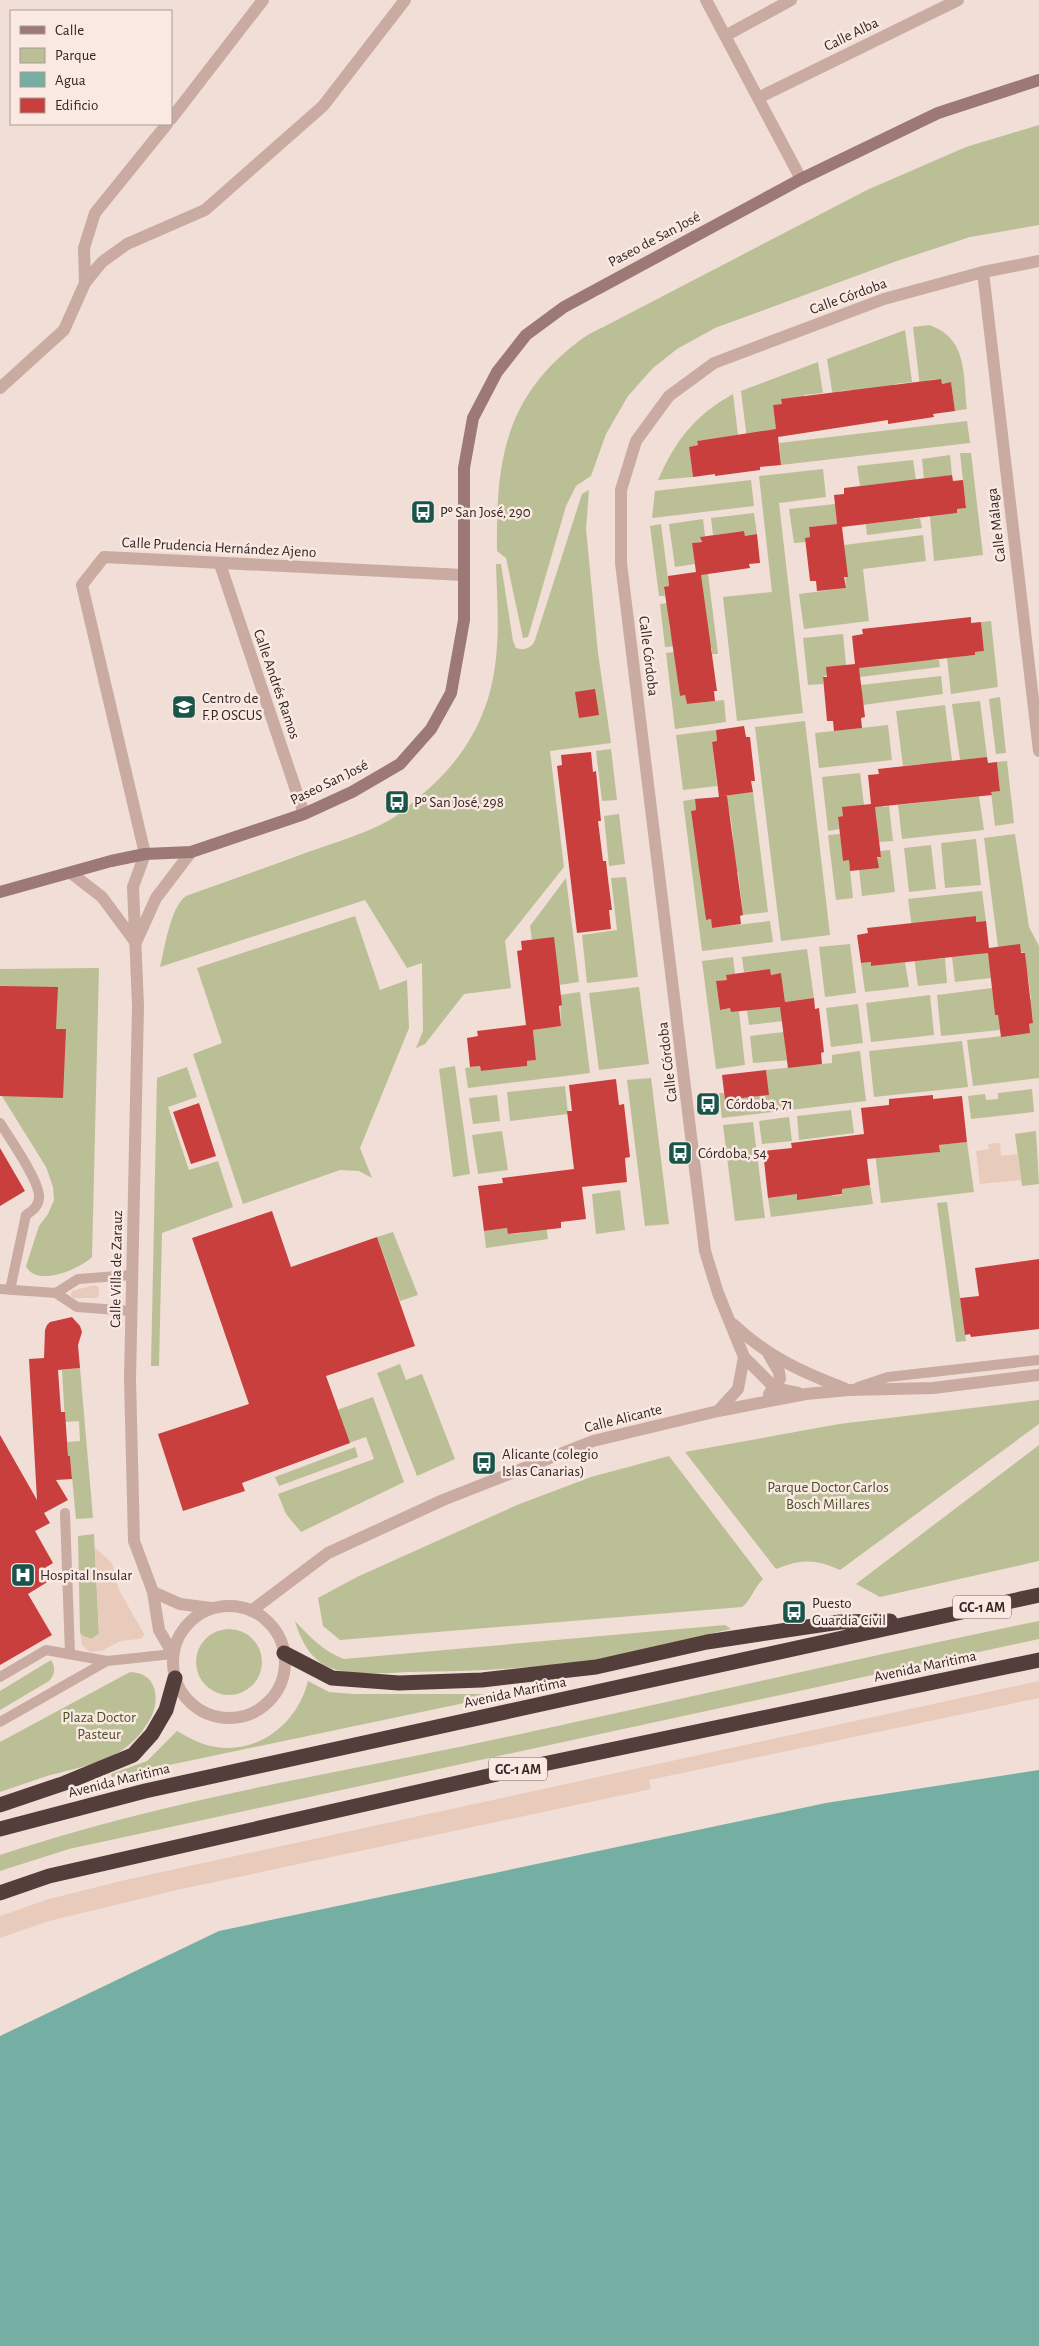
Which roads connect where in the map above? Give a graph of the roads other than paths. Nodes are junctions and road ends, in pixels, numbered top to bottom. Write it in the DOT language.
graph roads {
  1 [pos="263,0"];
  2 [pos="405,0"];
  3 [pos="706,0"];
  4 [pos="791,0"];
  5 [pos="958,0"];
  6 [pos="724,36"];
  7 [pos="1039,80"];
  8 [pos="758,98"];
  9 [pos="172,117"];
  10 [pos="166,125"];
  11 [pos="801,179"];
  12 [pos="1039,261"];
  13 [pos="1006,268"];
  14 [pos="983,272"];
  15 [pos="959,278"];
  16 [pos="85,284"];
  17 [pos="985,296"];
  18 [pos="0,388"];
  19 [pos="220,564"];
  20 [pos="463,576"];
  21 [pos="1039,751"];
  22 [pos="304,814"];
  23 [pos="190,852"];
  24 [pos="144,854"];
  25 [pos="71,872"];
  26 [pos="0,892"];
  27 [pos="136,943"];
  28 [pos="0,1123"];
  29 [pos="131,1275"];
  30 [pos="5,1290"];
  31 [pos="56,1293"];
  32 [pos="131,1311"];
  33 [pos="730,1322"];
  34 [pos="767,1353"];
  35 [pos="744,1357"];
  36 [pos="1039,1360"];
  37 [pos="1039,1374"];
  38 [pos="775,1388"];
  39 [pos="849,1390"];
  40 [pos="806,1394"];
  41 [pos="762,1402"];
  42 [pos="718,1411"];
  43 [pos="65,1513"];
  44 [pos="152,1592"];
  45 [pos="1039,1595"];
  46 [pos="213,1608"];
  47 [pos="252,1610"];
  48 [pos="924,1620"];
  49 [pos="284,1653"];
  50 [pos="70,1654"];
  51 [pos="173,1654"];
  52 [pos="1039,1660"];
  53 [pos="107,1661"];
  54 [pos="0,1677"];
  55 [pos="175,1678"];
  56 [pos="0,1722"];
  57 [pos="0,1805"];
  58 [pos="0,1829"];
  59 [pos="0,1893"];
  1 -- 9 [label="street"];
  2 -- 16 [label="street"];
  3 -- 6 [label="street"];
  4 -- 6 [label="street"];
  5 -- 8 [label="street, Calle Alba"];
  6 -- 8 [label="street"];
  7 -- 11 [label="street, Paseo de San José"];
  8 -- 11 [label="street"];
  10 -- 16 [label="street"];
  11 -- 20 [label="street, Paseo de San José"];
  12 -- 13 [label="street, Calle Córdoba"];
  13 -- 14 [label="street, Calle Córdoba"];
  13 -- 17 [label="street"];
  14 -- 15 [label="street, Calle Córdoba"];
  14 -- 17 [label="street, Calle Málaga"];
  15 -- 17 [label="street"];
  15 -- 33 [label="street, Calle Córdoba"];
  16 -- 18 [label="street"];
  17 -- 21 [label="street, Calle Málaga"];
  19 -- 20 [label="street, Calle Prudencia Hernández Ajeno"];
  19 -- 22 [label="street, Calle Andrés Ramos"];
  19 -- 24 [label="street, Calle Prudencia Hernández Ajeno"];
  20 -- 22 [label="street, Paseo San José"];
  22 -- 23 [label="street, Paseo San José"];
  23 -- 24 [label="street, Paseo San José"];
  23 -- 27 [label="street, Calle Villa de Zarauz"];
  24 -- 25 [label="street, Paseo San José"];
  24 -- 27 [label="street, Calle Villa de Zarauz"];
  25 -- 26 [label="street, Paseo San José"];
  25 -- 27 [label="street"];
  27 -- 29 [label="street, Calle Villa de Zarauz"];
  28 -- 30 [label="lane"];
  29 -- 31 [label="lane"];
  29 -- 32 [label="street, Calle Villa de Zarauz"];
  30 -- 31 [label="lane"];
  31 -- 32 [label="lane"];
  32 -- 44 [label="street, Calle Villa de Zarauz"];
  33 -- 34 [label="street"];
  33 -- 35 [label="street, Calle Córdoba"];
  34 -- 38 [label="street"];
  34 -- 39 [label="street"];
  35 -- 38 [label="street, Calle Córdoba"];
  35 -- 42 [label="street"];
  36 -- 39 [label="lane"];
  37 -- 39 [label="street, Calle Alicante"];
  38 -- 40 [label="street"];
  38 -- 41 [label="street"];
  39 -- 40 [label="street, Calle Alicante"];
  40 -- 41 [label="street, Calle Alicante"];
  41 -- 42 [label="street, Calle Alicante"];
  42 -- 47 [label="street, Calle Alicante"];
  43 -- 50 [label="lane"];
  44 -- 46 [label="street"];
  44 -- 51 [label="street, Calle Villa de Zarauz"];
  45 -- 48 [label="highway, Avenida Maritima / GC-1 AM"];
  46 -- 47 [label="street"];
  46 -- 51 [label="street"];
  47 -- 49 [label="street"];
  48 -- 49 [label="highway"];
  48 -- 58 [label="highway, Avenida Maritima / GC-1 AM"];
  49 -- 55 [label="street"];
  50 -- 53 [label="lane"];
  50 -- 54 [label="lane"];
  51 -- 53 [label="lane"];
  51 -- 55 [label="street"];
  52 -- 59 [label="highway, Avenida Maritima / GC-1 AM"];
  53 -- 56 [label="lane"];
  55 -- 57 [label="highway"];
}
